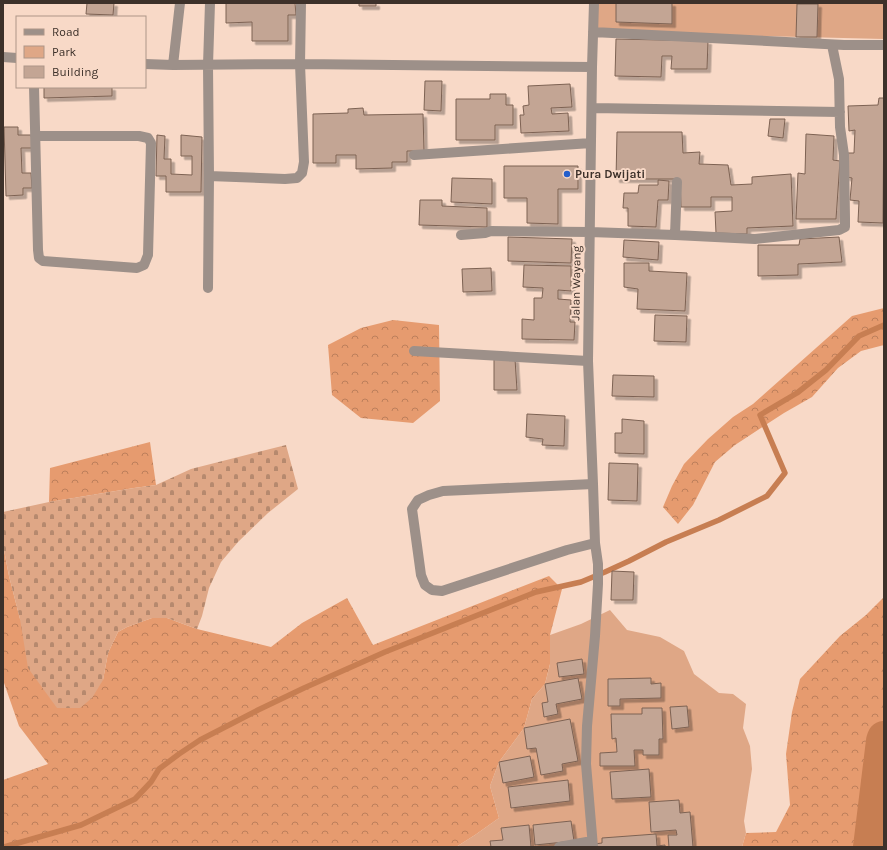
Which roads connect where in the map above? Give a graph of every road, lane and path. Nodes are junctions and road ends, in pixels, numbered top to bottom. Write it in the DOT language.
graph roads {
  1 [pos="180,3"];
  2 [pos="210,3"];
  3 [pos="301,3"];
  4 [pos="594,3"];
  5 [pos="594,32"];
  6 [pos="832,45"];
  7 [pos="884,45"];
  8 [pos="3,57"];
  9 [pos="16,58"];
  10 [pos="146,64"];
  11 [pos="300,64"];
  12 [pos="173,65"];
  13 [pos="208,65"];
  14 [pos="592,67"];
  15 [pos="34,88"];
  16 [pos="592,108"];
  17 [pos="840,112"];
  18 [pos="35,136"];
  19 [pos="591,143"];
  20 [pos="414,155"];
  21 [pos="209,176"];
  22 [pos="677,182"];
  23 [pos="590,232"];
  24 [pos="675,234"];
  25 [pos="461,235"];
  26 [pos="208,288"];
  27 [pos="414,351"];
  28 [pos="588,361"];
  29 [pos="593,484"];
  30 [pos="595,543"];
  31 [pos="592,844"];
  32 [pos="559,847"];
  1 -- 12 [label="street"];
  2 -- 13 [label="street"];
  3 -- 11 [label="street"];
  4 -- 5 [label="street, Jalan Wayang"];
  5 -- 6 [label="street"];
  5 -- 14 [label="street, Jalan Wayang"];
  6 -- 7 [label="street"];
  6 -- 17 [label="street"];
  8 -- 9 [label="street"];
  10 -- 12 [label="street"];
  11 -- 13 [label="street"];
  11 -- 14 [label="street"];
  11 -- 21 [label="street"];
  12 -- 13 [label="street"];
  13 -- 21 [label="street"];
  14 -- 16 [label="street, Jalan Wayang"];
  15 -- 18 [label="street"];
  16 -- 17 [label="street"];
  16 -- 19 [label="street, Jalan Wayang"];
  17 -- 24 [label="street"];
  18 -- 18 [label="street"];
  19 -- 20 [label="street"];
  19 -- 23 [label="street, Jalan Wayang"];
  21 -- 26 [label="street"];
  22 -- 24 [label="street"];
  23 -- 24 [label="street"];
  23 -- 25 [label="street"];
  23 -- 28 [label="street, Jalan Wayang"];
  27 -- 28 [label="street"];
  28 -- 29 [label="street, Jalan Wayang"];
  29 -- 30 [label="street, Jalan Wayang"];
  29 -- 30 [label="street"];
  30 -- 31 [label="street, Jalan Wayang"];
  31 -- 32 [label="street"];
}
